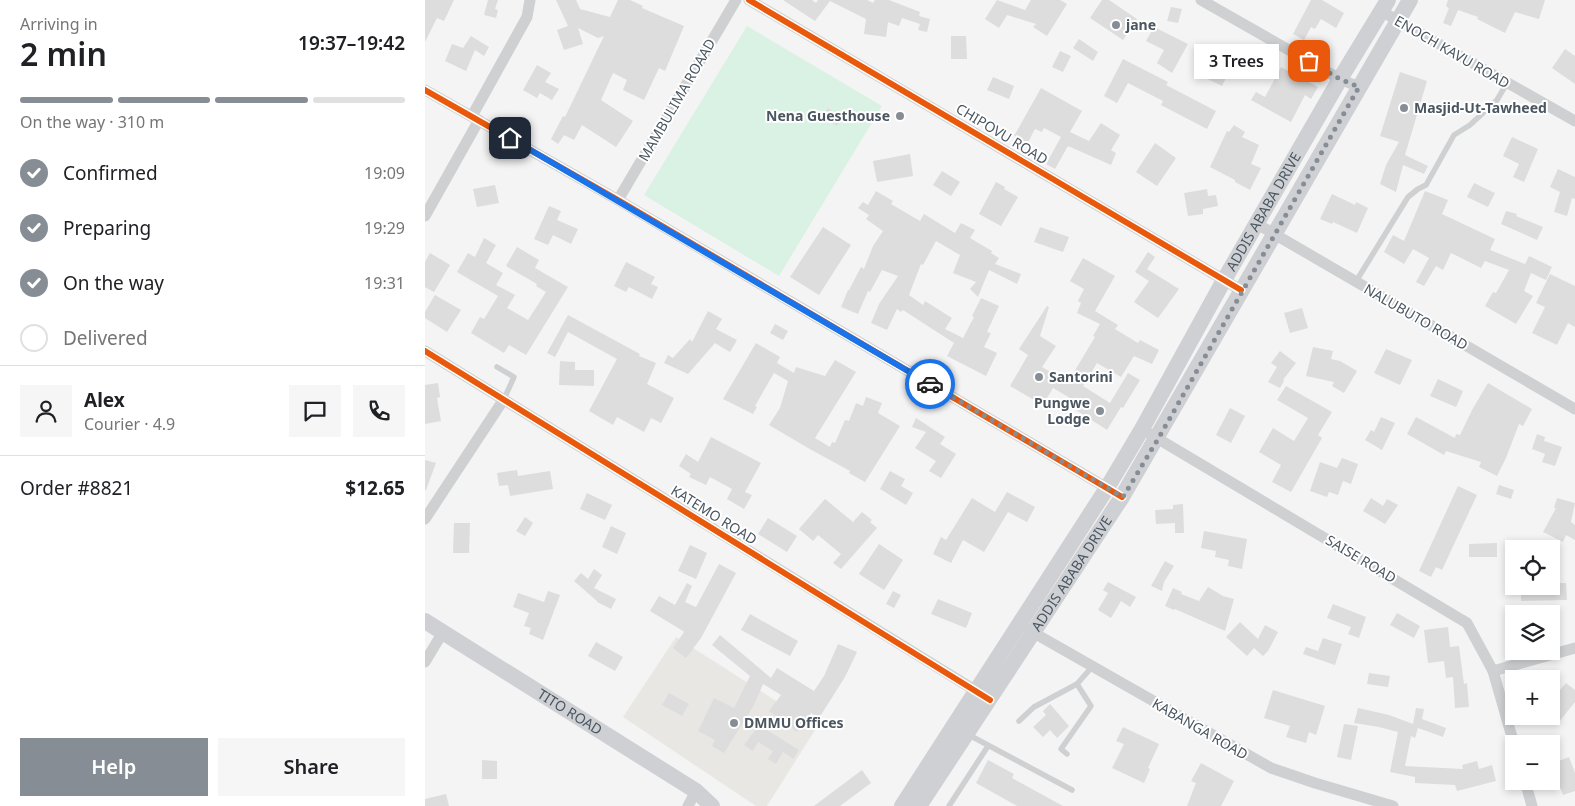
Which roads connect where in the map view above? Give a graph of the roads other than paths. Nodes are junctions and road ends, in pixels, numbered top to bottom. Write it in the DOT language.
graph roads {
  1 [pos="530,0"];
  2 [pos="736,0"];
  3 [pos="749,0"];
  4 [pos="1201,0"];
  5 [pos="1410,0"];
  6 [pos="1385,6"];
  7 [pos="1398,21"];
  8 [pos="1340,79"];
  9 [pos="1507,83"];
  10 [pos="1359,87"];
  11 [pos="425,90"];
  12 [pos="475,118"];
  13 [pos="1575,122"];
  14 [pos="618,200"];
  15 [pos="425,216"];
  16 [pos="1257,224"];
  17 [pos="1275,235"];
  18 [pos="1223,280"];
  19 [pos="1355,282"];
  20 [pos="1241,290"];
  21 [pos="425,351"];
  22 [pos="497,367"];
  23 [pos="504,399"];
  24 [pos="1575,409"];
  25 [pos="1142,429"];
  26 [pos="1158,439"];
  27 [pos="1107,488"];
  28 [pos="1123,497"];
  29 [pos="425,519"];
  30 [pos="425,621"];
  31 [pos="1019,624"];
  32 [pos="443,632"];
  33 [pos="1033,634"];
  34 [pos="1575,648"];
  35 [pos="425,662"];
  36 [pos="1092,667"];
  37 [pos="1493,671"];
  38 [pos="1077,684"];
  39 [pos="983,696"];
  40 [pos="1019,721"];
  41 [pos="967,734"];
  42 [pos="1511,735"];
  43 [pos="988,746"];
  44 [pos="1067,754"];
  45 [pos="1072,790"];
  46 [pos="1528,790"];
  47 [pos="695,791"];
  48 [pos="688,806"];
  49 [pos="712,806"];
  50 [pos="902,806"];
  51 [pos="919,806"];
  52 [pos="949,806"];
  53 [pos="1393,806"];
  54 [pos="1532,806"];
  1 -- 12 [label="street"];
  2 -- 14 [label="street, MAMBULIMA ROAAD"];
  3 -- 18 [label="street, CHIPOVU ROAD"];
  4 -- 8 [label="street"];
  5 -- 7 [label="main road, ADDIS ABABA DRIVE"];
  6 -- 7 [label="street, ENOCH KAVU ROAD"];
  6 -- 8 [label="main road, ADDIS ABABA DRIVE"];
  7 -- 9 [label="street, ENOCH KAVU ROAD"];
  7 -- 10 [label="main road, ADDIS ABABA DRIVE"];
  8 -- 10 [label="street"];
  8 -- 16 [label="main road, ADDIS ABABA DRIVE"];
  9 -- 13 [label="street, ENOCH KAVU ROAD"];
  9 -- 19 [label="lane"];
  10 -- 17 [label="main road, ADDIS ABABA DRIVE"];
  11 -- 12 [label="street"];
  12 -- 14 [label="street"];
  12 -- 15 [label="street"];
  14 -- 27 [label="street"];
  16 -- 17 [label="street, NALUBUTO ROAD"];
  16 -- 18 [label="main road, ADDIS ABABA DRIVE"];
  17 -- 19 [label="street, NALUBUTO ROAD"];
  17 -- 20 [label="main road, ADDIS ABABA DRIVE"];
  18 -- 20 [label="street, CHIPOVU ROAD"];
  18 -- 25 [label="main road, ADDIS ABABA DRIVE"];
  19 -- 24 [label="street, NALUBUTO ROAD"];
  20 -- 26 [label="main road, ADDIS ABABA DRIVE"];
  21 -- 23 [label="street, KATEMO ROAD"];
  22 -- 23 [label="lane"];
  23 -- 29 [label="street"];
  23 -- 39 [label="street, KATEMO ROAD"];
  25 -- 26 [label="street, SAISE ROAD"];
  25 -- 27 [label="main road, ADDIS ABABA DRIVE"];
  26 -- 28 [label="main road, ADDIS ABABA DRIVE"];
  26 -- 37 [label="street, SAISE ROAD"];
  27 -- 28 [label="street"];
  27 -- 31 [label="main road, ADDIS ABABA DRIVE"];
  28 -- 33 [label="main road, ADDIS ABABA DRIVE"];
  30 -- 32 [label="main road, TITO ROAD"];
  31 -- 33 [label="street, KABANGA ROAD"];
  31 -- 39 [label="main road, ADDIS ABABA DRIVE"];
  32 -- 35 [label="street"];
  32 -- 47 [label="main road, TITO ROAD"];
  33 -- 36 [label="street, KABANGA ROAD"];
  33 -- 39 [label="main road, ADDIS ABABA DRIVE"];
  34 -- 37 [label="street"];
  36 -- 38 [label="lane"];
  36 -- 53 [label="street, KABANGA ROAD"];
  37 -- 42 [label="street, SAISE ROAD"];
  38 -- 40 [label="lane"];
  38 -- 44 [label="lane"];
  39 -- 41 [label="main road, ADDIS ABABA DRIVE"];
  39 -- 50 [label="main road, ADDIS ABABA DRIVE"];
  41 -- 43 [label="lane"];
  41 -- 51 [label="main road, ADDIS ABABA DRIVE"];
  43 -- 45 [label="lane"];
  43 -- 52 [label="lane"];
  46 -- 54 [label="street"];
  47 -- 48 [label="street"];
  47 -- 49 [label="main road, TITO ROAD"];
}
